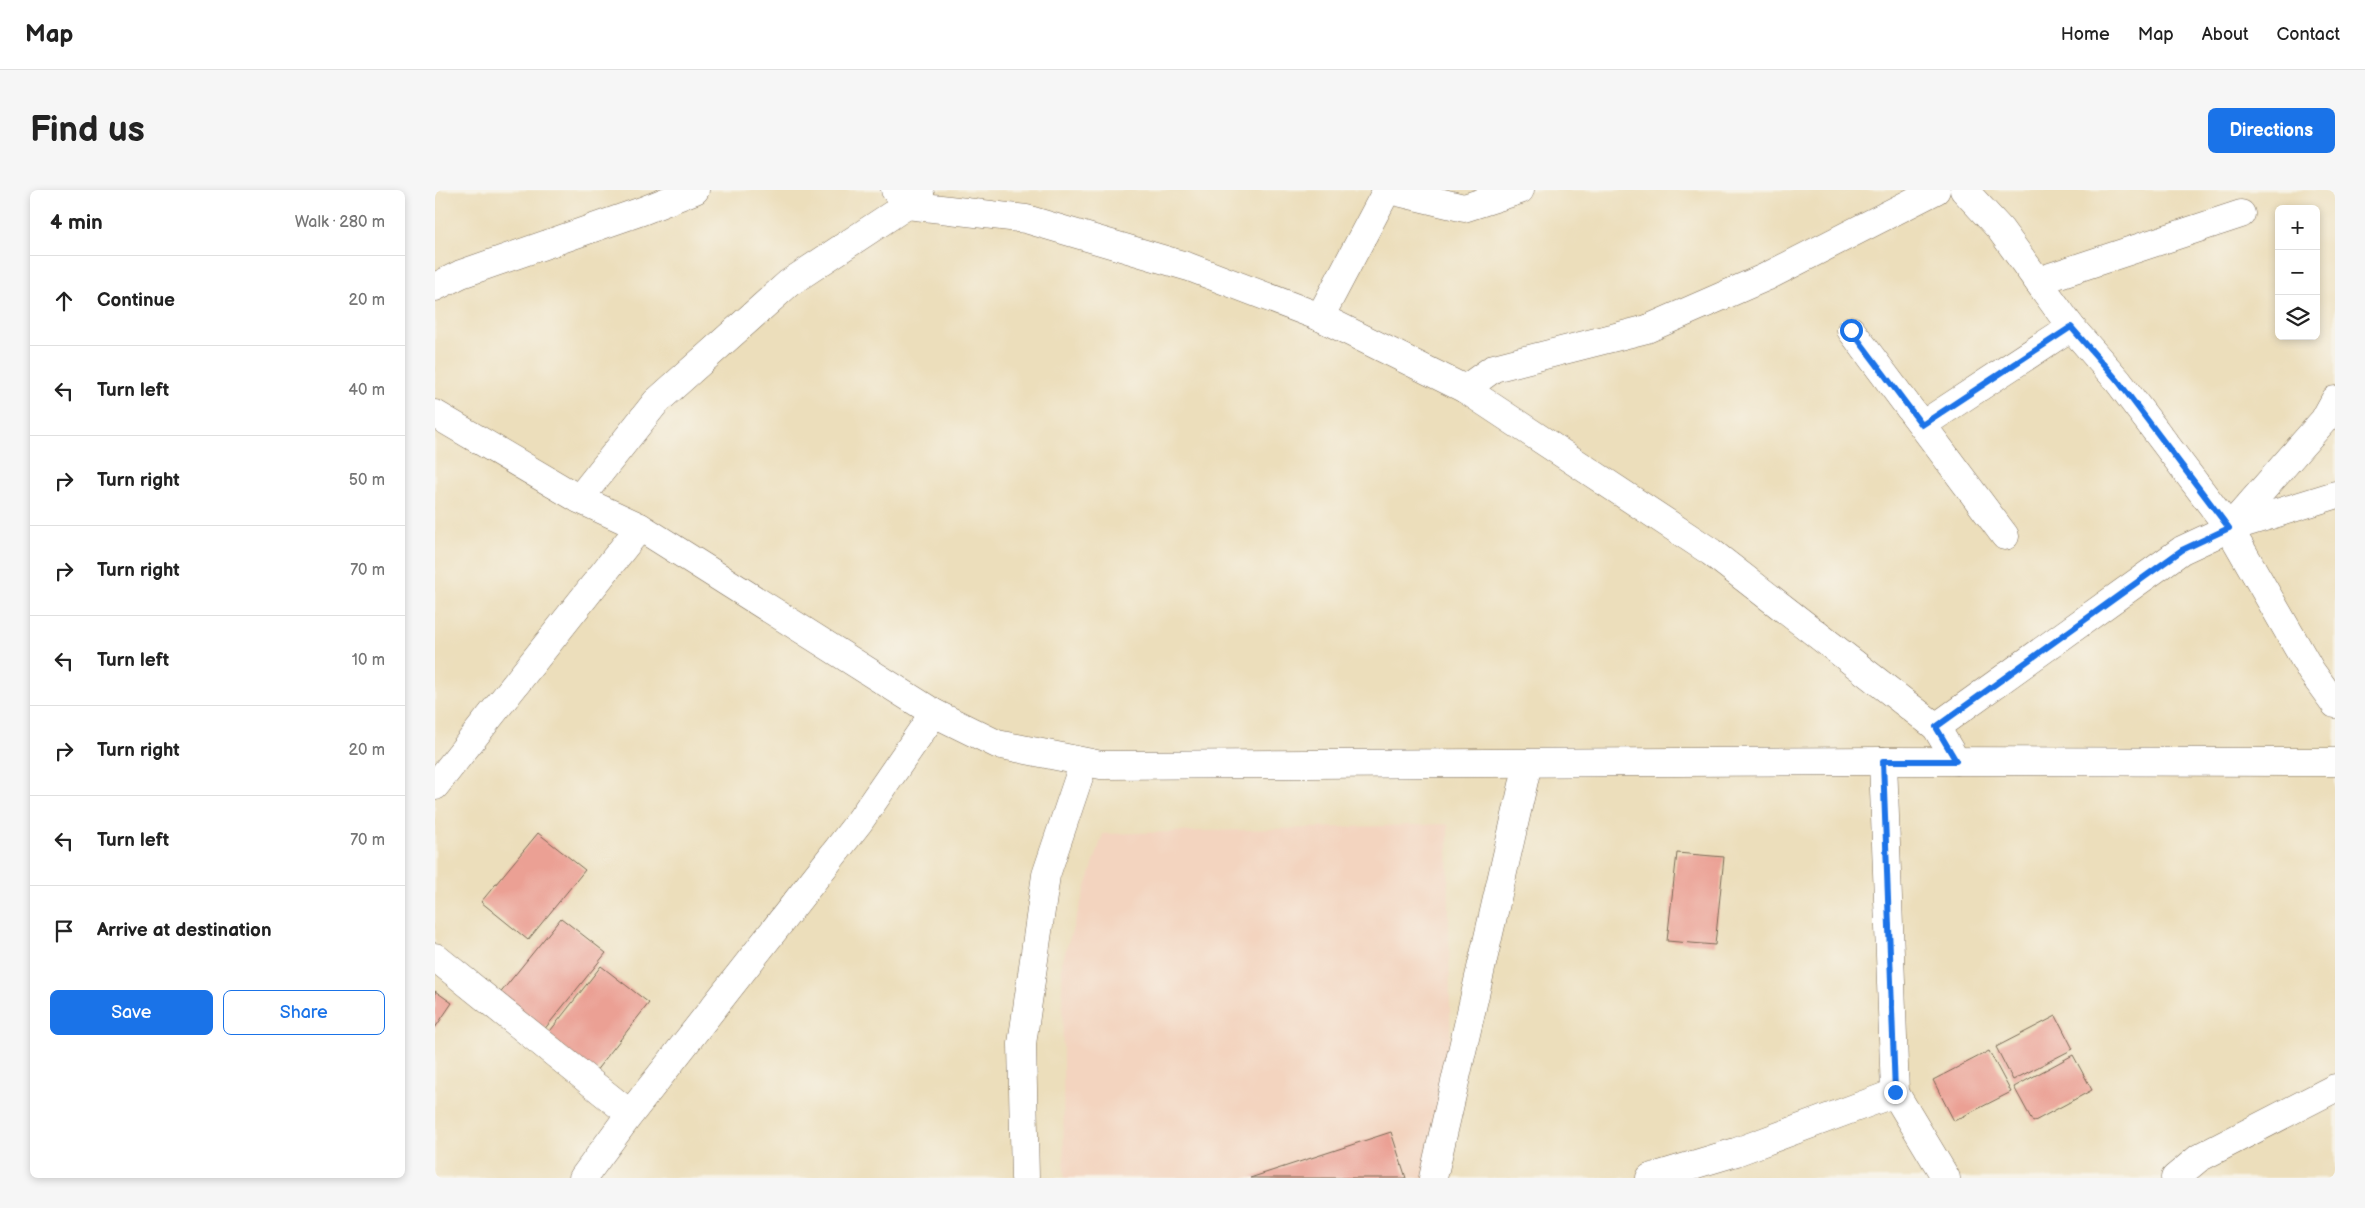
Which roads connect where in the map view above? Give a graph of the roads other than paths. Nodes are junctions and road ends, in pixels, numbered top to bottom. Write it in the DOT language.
graph roads {
  1 [pos="695,190"];
  2 [pos="1388,190"];
  3 [pos="1520,190"];
  4 [pos="1936,190"];
  5 [pos="1964,190"];
  6 [pos="908,195"];
  7 [pos="2241,214"];
  8 [pos="2037,281"];
  9 [pos="435,287"];
  10 [pos="1320,317"];
  11 [pos="2071,327"];
  12 [pos="1851,330"];
  13 [pos="1465,389"];
  14 [pos="2335,400"];
  15 [pos="435,402"];
  16 [pos="435,414"];
  17 [pos="1922,425"];
  18 [pos="487,445"];
  19 [pos="2335,495"];
  20 [pos="579,499"];
  21 [pos="640,527"];
  22 [pos="2229,528"];
  23 [pos="2005,536"];
  24 [pos="2335,704"];
  25 [pos="934,713"];
  26 [pos="1936,727"];
  27 [pos="1883,761"];
  28 [pos="1956,761"];
  29 [pos="1084,762"];
  30 [pos="2335,762"];
  31 [pos="1528,763"];
  32 [pos="435,786"];
  33 [pos="435,957"];
  34 [pos="2335,1088"];
  35 [pos="1895,1092"];
  36 [pos="630,1114"];
  37 [pos="583,1178"];
  38 [pos="1025,1178"];
  39 [pos="1433,1178"];
  40 [pos="1650,1178"];
  41 [pos="1946,1178"];
  42 [pos="2175,1178"];
  1 -- 9 [label="street"];
  2 -- 3 [label="street"];
  2 -- 10 [label="street"];
  4 -- 13 [label="street"];
  5 -- 8 [label="street"];
  6 -- 10 [label="street"];
  6 -- 20 [label="street"];
  7 -- 8 [label="street"];
  8 -- 11 [label="street"];
  10 -- 13 [label="street"];
  11 -- 17 [label="street"];
  11 -- 22 [label="street"];
  12 -- 17 [label="street"];
  13 -- 26 [label="street"];
  14 -- 22 [label="street"];
  15 -- 18 [label="street"];
  16 -- 18 [label="street"];
  17 -- 23 [label="street"];
  18 -- 20 [label="street"];
  19 -- 22 [label="street"];
  20 -- 21 [label="street"];
  21 -- 25 [label="street"];
  21 -- 32 [label="street"];
  22 -- 24 [label="street"];
  22 -- 26 [label="street"];
  25 -- 29 [label="street"];
  25 -- 36 [label="street"];
  26 -- 28 [label="street"];
  27 -- 28 [label="street"];
  27 -- 31 [label="street"];
  27 -- 35 [label="street"];
  28 -- 30 [label="street"];
  29 -- 31 [label="street"];
  29 -- 38 [label="street"];
  31 -- 39 [label="street"];
  33 -- 36 [label="street"];
  34 -- 42 [label="street"];
  35 -- 40 [label="street"];
  35 -- 41 [label="street"];
  36 -- 37 [label="street"];
}
